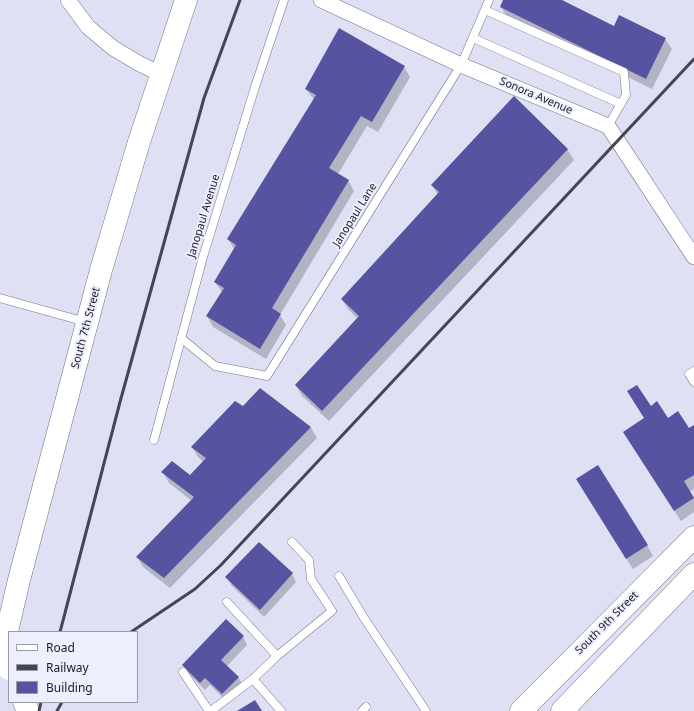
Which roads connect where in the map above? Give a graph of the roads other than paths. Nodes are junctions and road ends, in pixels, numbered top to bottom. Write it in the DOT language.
graph roads {
  1 [pos="68,0"];
  2 [pos="186,0"];
  3 [pos="284,0"];
  4 [pos="321,0"];
  5 [pos="489,0"];
  6 [pos="485,10"];
  7 [pos="473,38"];
  8 [pos="461,65"];
  9 [pos="161,74"];
  10 [pos="621,104"];
  11 [pos="608,126"];
  12 [pos="694,258"];
  13 [pos="0,298"];
  14 [pos="87,322"];
  15 [pos="181,338"];
  16 [pos="694,370"];
  17 [pos="694,382"];
  18 [pos="154,440"];
  19 [pos="694,537"];
  20 [pos="292,542"];
  21 [pos="694,574"];
  22 [pos="339,576"];
  23 [pos="227,602"];
  24 [pos="0,649"];
  25 [pos="277,656"];
  26 [pos="0,661"];
  27 [pos="8,667"];
  28 [pos="183,672"];
  29 [pos="253,679"];
  30 [pos="210,711"];
  31 [pos="281,711"];
  32 [pos="426,711"];
  33 [pos="521,711"];
  34 [pos="562,711"];
  1 -- 9 [label="street"];
  2 -- 9 [label="main road, South 7th Street"];
  3 -- 15 [label="lane, Janopaul Avenue"];
  4 -- 8 [label="street, Sonora Avenue"];
  5 -- 6 [label="lane, Janopaul Lane"];
  6 -- 7 [label="lane, Janopaul Lane"];
  6 -- 10 [label="lane"];
  7 -- 8 [label="lane, Janopaul Lane"];
  7 -- 10 [label="lane"];
  8 -- 11 [label="street, Sonora Avenue"];
  8 -- 15 [label="lane, Janopaul Lane"];
  9 -- 14 [label="main road, South 7th Street"];
  10 -- 11 [label="lane"];
  11 -- 12 [label="street"];
  13 -- 14 [label="lane"];
  14 -- 26 [label="main road, South 7th Street"];
  15 -- 18 [label="lane, Janopaul Avenue"];
  16 -- 17 [label="lane"];
  19 -- 33 [label="main road, South 9th Street"];
  20 -- 25 [label="lane"];
  21 -- 34 [label="main road"];
  22 -- 32 [label="lane"];
  23 -- 25 [label="lane"];
  24 -- 27 [label="main road, bridge"];
  25 -- 29 [label="lane"];
  28 -- 30 [label="lane"];
  29 -- 30 [label="lane"];
  29 -- 31 [label="lane"];
}
